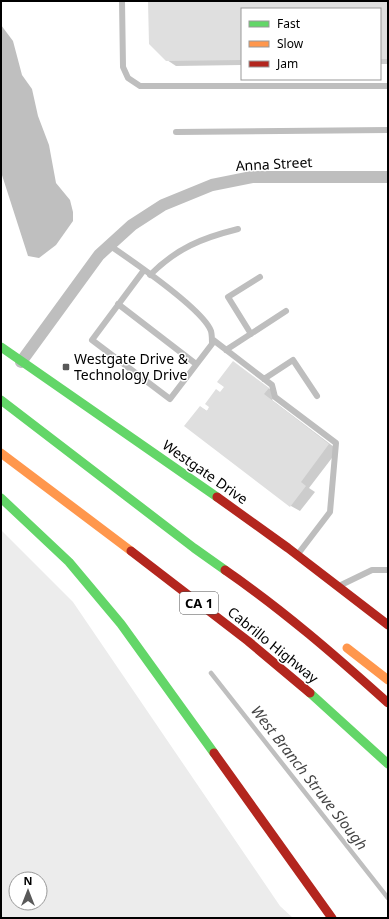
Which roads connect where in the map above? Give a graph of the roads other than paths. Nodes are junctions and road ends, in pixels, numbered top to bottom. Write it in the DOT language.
graph roads {
  1 [pos="122,1"];
  2 [pos="388,86"];
  3 [pos="388,130"];
  4 [pos="176,132"];
  5 [pos="388,177"];
  6 [pos="238,229"];
  7 [pos="109,244"];
  8 [pos="144,270"];
  9 [pos="150,275"];
  10 [pos="260,277"];
  11 [pos="118,304"];
  12 [pos="286,311"];
  13 [pos="250,334"];
  14 [pos="212,339"];
  15 [pos="1,347"];
  16 [pos="226,350"];
  17 [pos="21,362"];
  18 [pos="196,364"];
  19 [pos="264,379"];
  20 [pos="317,396"];
  21 [pos="1,400"];
  22 [pos="1,453"];
  23 [pos="1,498"];
  24 [pos="194,548"];
  25 [pos="297,555"];
  26 [pos="229,561"];
  27 [pos="388,570"];
  28 [pos="338,587"];
  29 [pos="388,625"];
  30 [pos="338,641"];
  31 [pos="388,680"];
  32 [pos="388,703"];
  33 [pos="388,764"];
  34 [pos="332,918"];
  1 -- 2 [label="lane"];
  3 -- 4 [label="lane"];
  5 -- 7 [label="street, Anna Street"];
  6 -- 9 [label="lane"];
  7 -- 8 [label="lane"];
  7 -- 17 [label="street, Anna Street"];
  8 -- 9 [label="lane"];
  8 -- 11 [label="lane"];
  9 -- 14 [label="lane"];
  10 -- 13 [label="lane"];
  11 -- 18 [label="lane"];
  11 -- 18 [label="lane"];
  12 -- 13 [label="lane"];
  13 -- 16 [label="lane"];
  14 -- 16 [label="lane"];
  14 -- 18 [label="lane"];
  15 -- 17 [label="main road, Westgate Drive"];
  16 -- 19 [label="lane"];
  17 -- 25 [label="main road, Westgate Drive"];
  19 -- 20 [label="lane"];
  19 -- 25 [label="lane"];
  21 -- 24 [label="main road"];
  22 -- 33 [label="main road, Cabrillo Highway / CA 1"];
  23 -- 34 [label="main road"];
  24 -- 26 [label="main road"];
  24 -- 32 [label="main road"];
  25 -- 28 [label="main road, Westgate Drive"];
  27 -- 28 [label="lane"];
  28 -- 29 [label="main road, Westgate Drive"];
  30 -- 31 [label="main road"];
}
